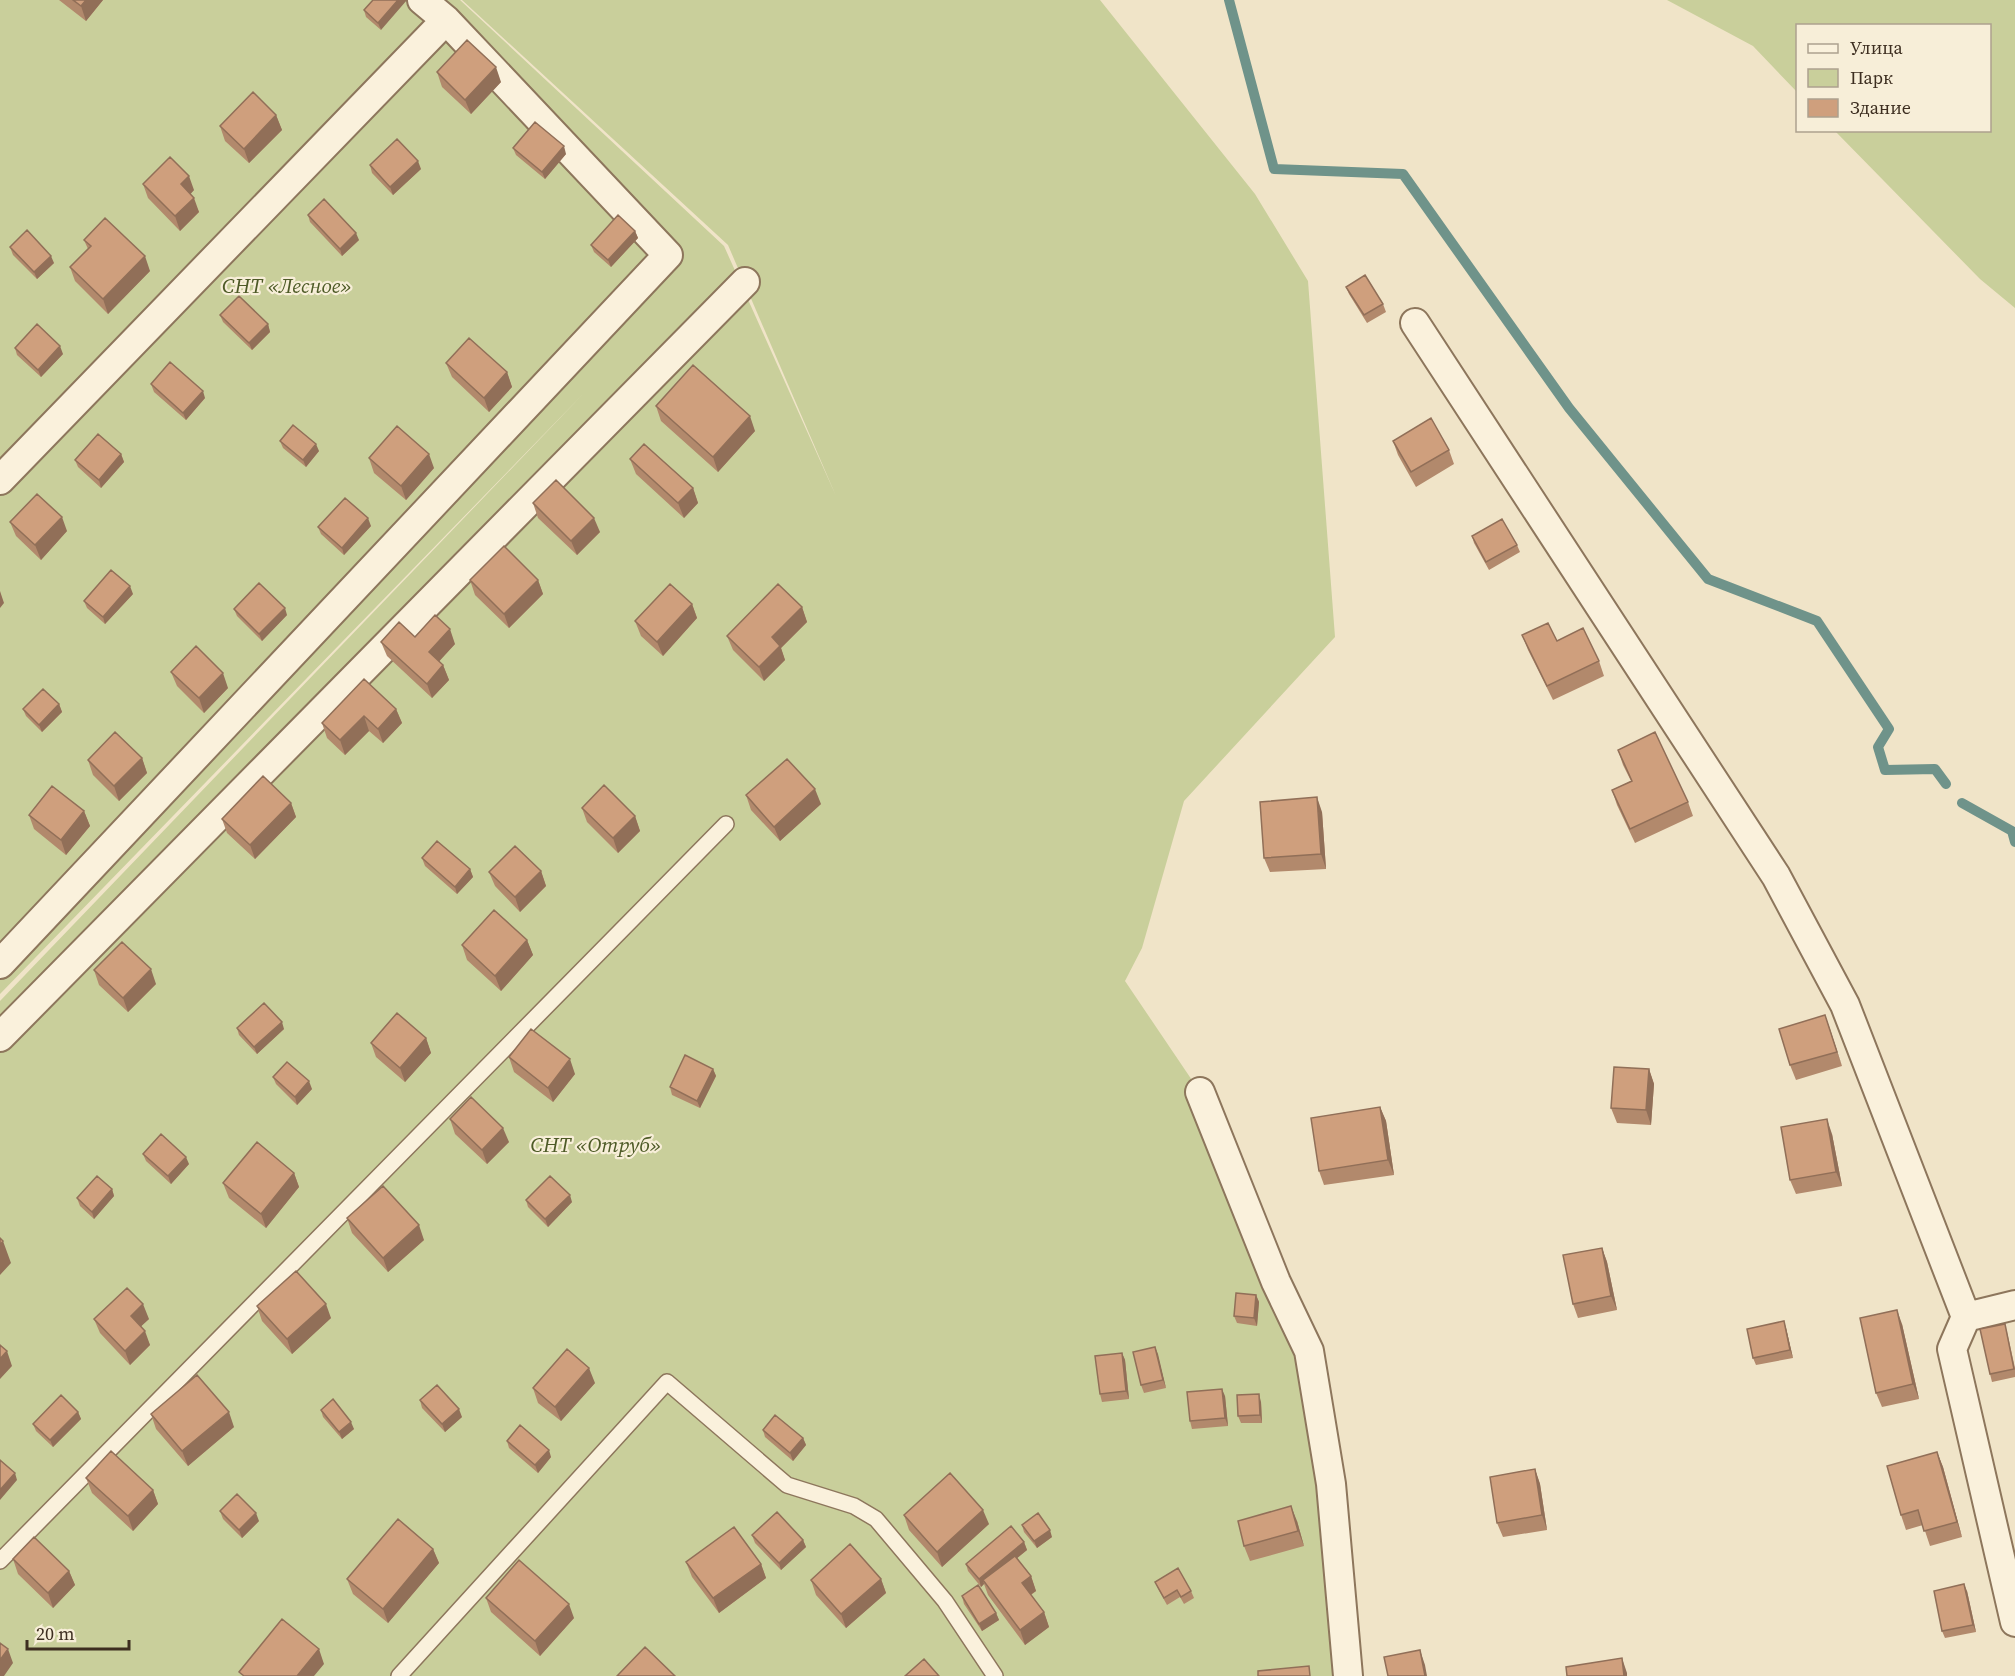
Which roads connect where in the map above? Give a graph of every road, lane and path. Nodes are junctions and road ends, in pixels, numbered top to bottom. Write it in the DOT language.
graph roads {
  1 [pos="422,0"];
  2 [pos="446,20"];
  3 [pos="745,282"];
  4 [pos="1415,323"];
  5 [pos="0,480"];
  6 [pos="726,824"];
  7 [pos="0,964"];
  8 [pos="0,1037"];
  9 [pos="1200,1092"];
  10 [pos="2015,1305"];
  11 [pos="1966,1317"];
  12 [pos="0,1561"];
  13 [pos="2015,1622"];
  14 [pos="399,1676"];
  15 [pos="995,1676"];
  16 [pos="1348,1676"];
  1 -- 2 [label="street"];
  2 -- 5 [label="street"];
  2 -- 7 [label="street"];
  3 -- 8 [label="street"];
  4 -- 11 [label="street"];
  6 -- 12 [label="lane"];
  9 -- 16 [label="street"];
  10 -- 11 [label="street"];
  11 -- 13 [label="street"];
  14 -- 15 [label="lane"];
}
